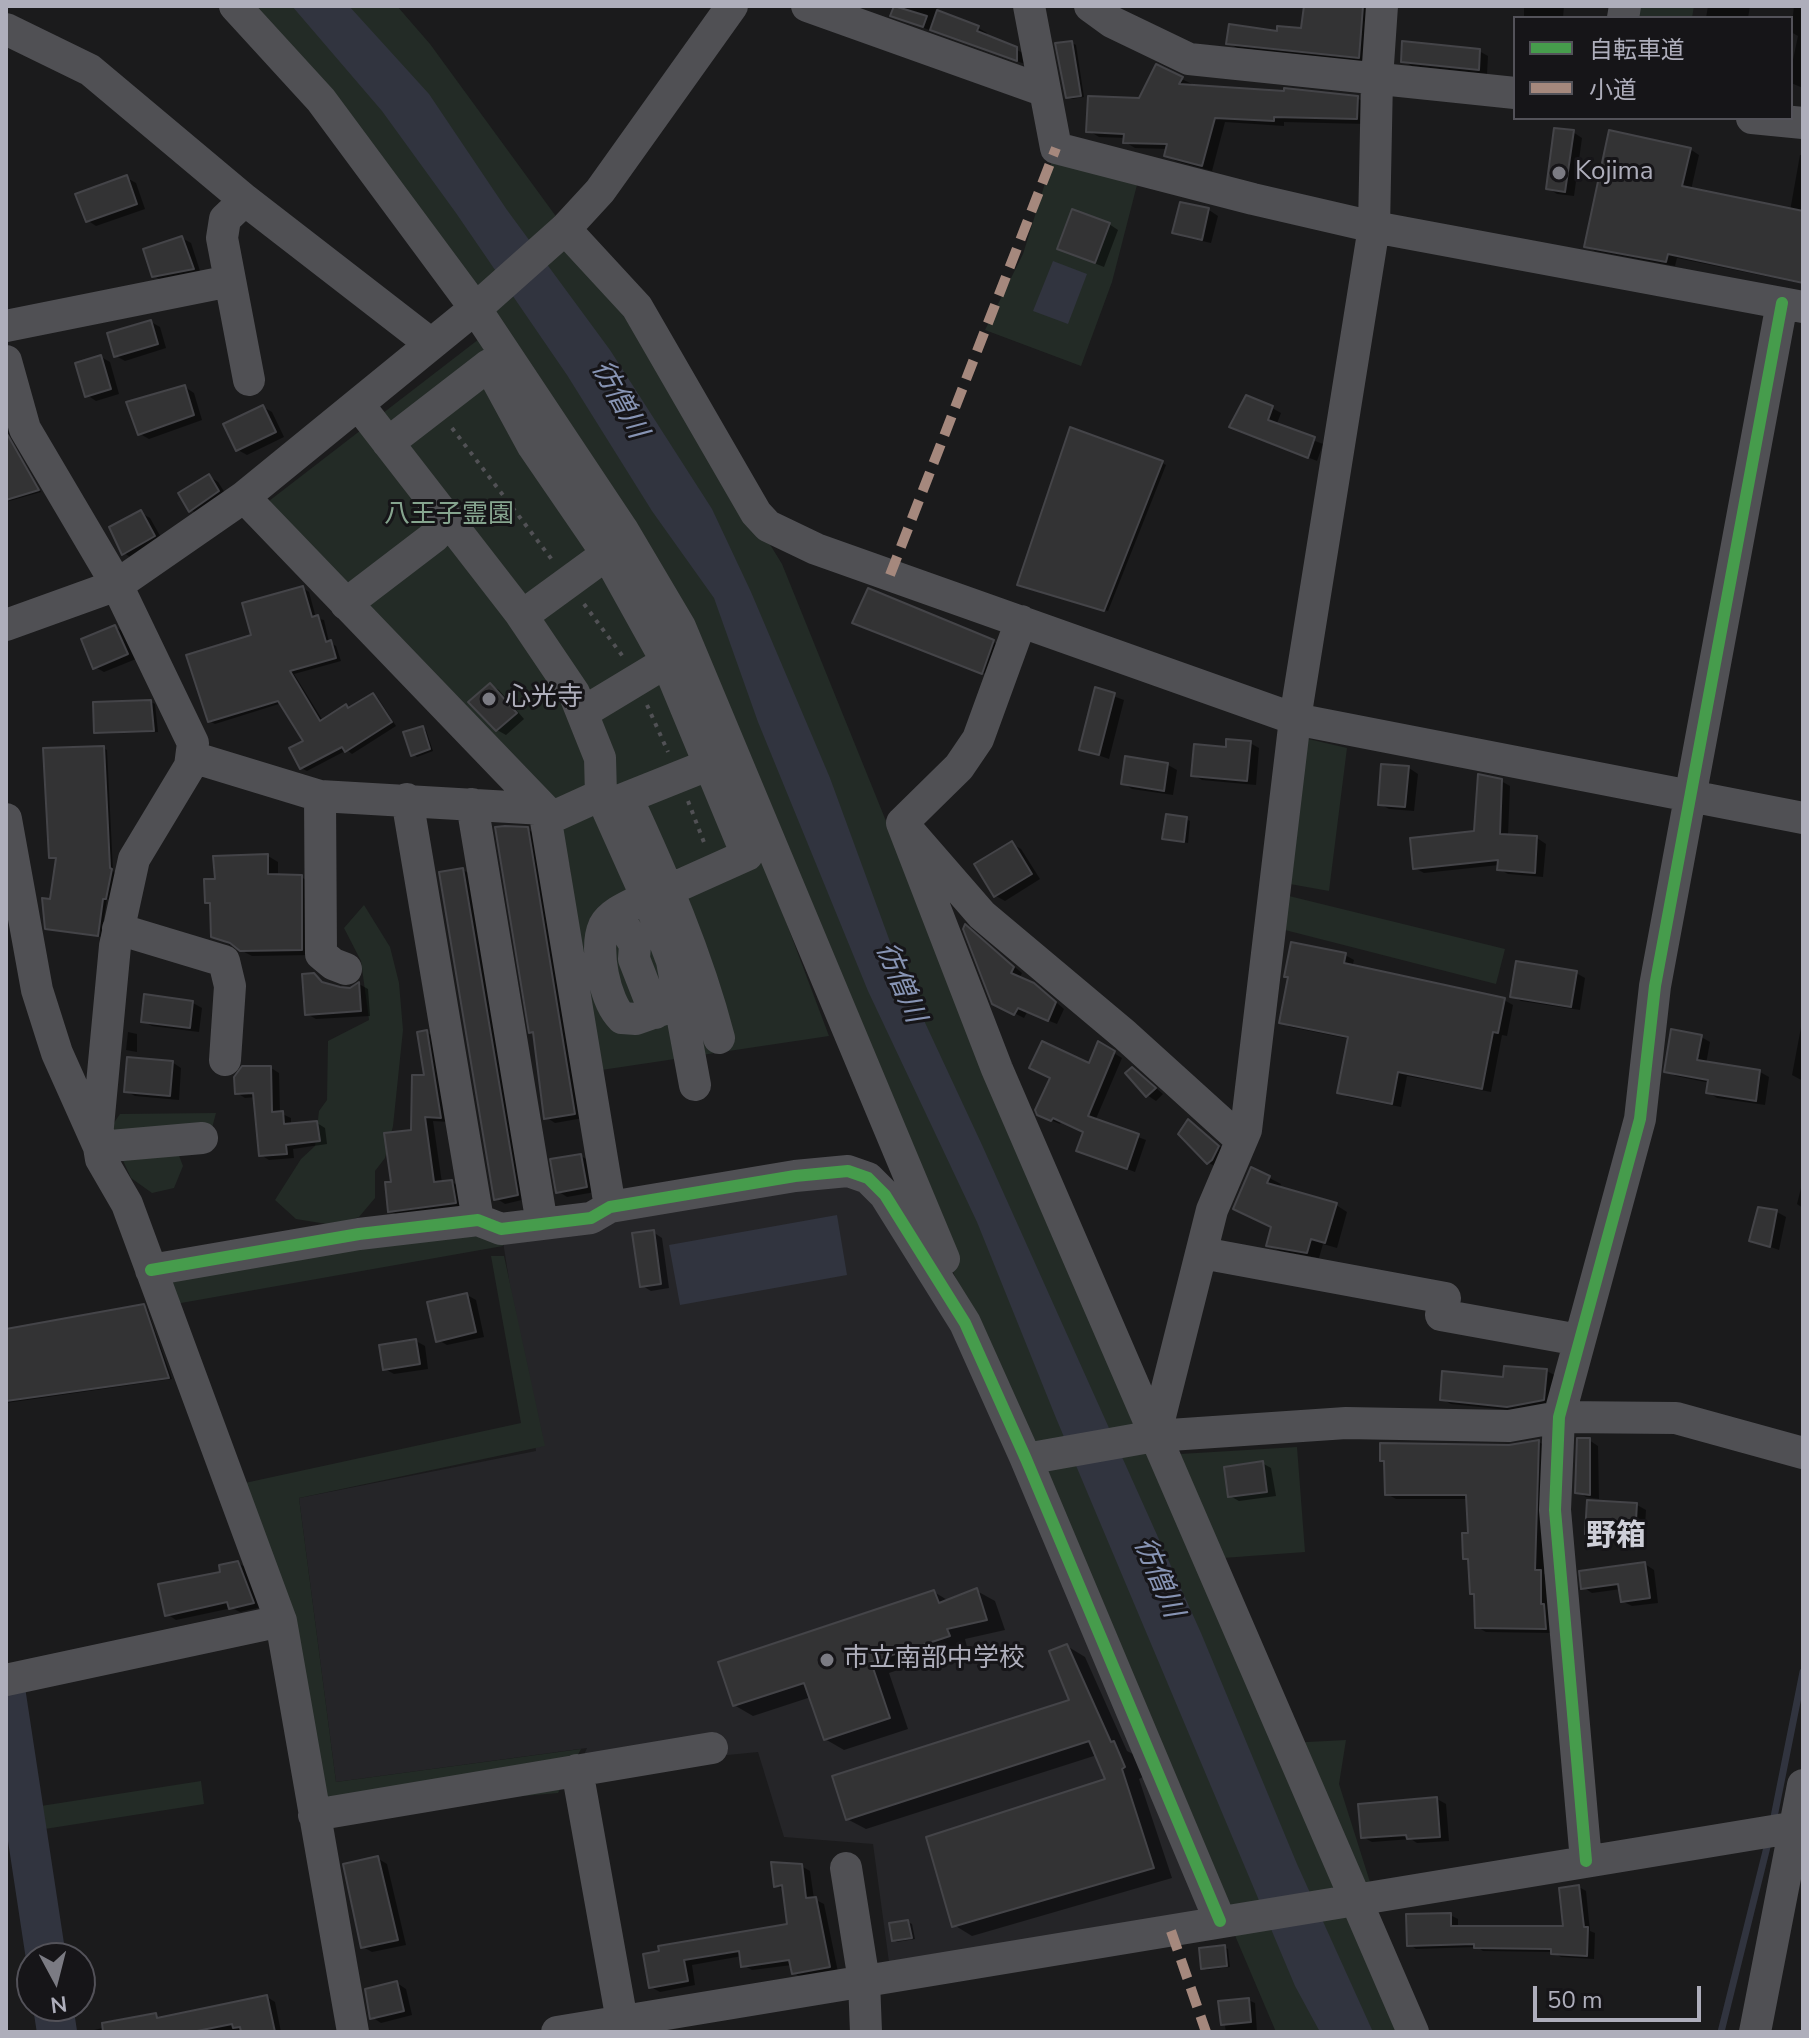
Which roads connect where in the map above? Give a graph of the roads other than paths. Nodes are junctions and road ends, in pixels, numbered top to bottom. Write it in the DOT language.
graph roads {
  1 [pos="235,6"];
  2 [pos="732,6"];
  3 [pos="807,6"];
  4 [pos="1029,6"];
  5 [pos="1090,6"];
  6 [pos="1382,6"];
  7 [pos="878,18"];
  8 [pos="6,29"];
  9 [pos="1377,79"];
  10 [pos="1045,91"];
  11 [pos="1513,93"];
  12 [pos="1772,120"];
  13 [pos="1803,123"];
  14 [pos="245,200"];
  15 [pos="1374,227"];
  16 [pos="565,229"];
  17 [pos="230,281"];
  18 [pos="479,305"];
  19 [pos="1793,305"];
  20 [pos="6,326"];
  21 [pos="431,344"];
  22 [pos="6,361"];
  23 [pos="249,380"];
  24 [pos="358,404"];
  25 [pos="388,443"];
  26 [pos="244,497"];
  27 [pos="435,536"];
  28 [pos="617,546"];
  29 [pos="117,585"];
  30 [pos="346,604"];
  31 [pos="522,616"];
  32 [pos="1021,621"];
  33 [pos="6,625"];
  34 [pos="678,655"];
  35 [pos="582,713"];
  36 [pos="1295,719"];
  37 [pos="192,757"];
  38 [pos="722,759"];
  39 [pos="1691,795"];
  40 [pos="320,796"];
  41 [pos="407,799"];
  42 [pos="611,800"];
  43 [pos="472,804"];
  44 [pos="545,815"];
  45 [pos="1803,818"];
  46 [pos="6,819"];
  47 [pos="902,823"];
  48 [pos="658,894"];
  49 [pos="118,929"];
  50 [pos="346,969"];
  51 [pos="667,1009"];
  52 [pos="719,1038"];
  53 [pos="225,1060"];
  54 [pos="695,1085"];
  55 [pos="202,1138"];
  56 [pos="1241,1140"];
  57 [pos="98,1145"];
  58 [pos="610,1207"];
  59 [pos="478,1220"];
  60 [pos="542,1224"];
  61 [pos="1202,1253"];
  62 [pos="151,1270"];
  63 [pos="965,1323"];
  64 [pos="1579,1340"];
  65 [pos="1559,1417"];
  66 [pos="1151,1437"];
  67 [pos="1803,1453"];
  68 [pos="1026,1459"];
  69 [pos="281,1621"];
  70 [pos="6,1680"];
  71 [pos="712,1748"];
  72 [pos="577,1770"];
  73 [pos="1803,1785"];
  74 [pos="314,1815"];
  75 [pos="1798,1826"];
  76 [pos="1586,1861"];
  77 [pos="846,1868"];
  78 [pos="1355,1899"];
  79 [pos="1226,1920"];
  80 [pos="864,1981"];
  81 [pos="617,2025"];
  82 [pos="353,2032"];
  83 [pos="557,2032"];
  84 [pos="866,2032"];
  85 [pos="1413,2032"];
  86 [pos="1755,2032"];
  1 -- 18 [label="street"];
  2 -- 16 [label="street"];
  3 -- 7 [label="street"];
  4 -- 10 [label="street"];
  5 -- 9 [label="street"];
  6 -- 9 [label="street"];
  7 -- 10 [label="street"];
  8 -- 14 [label="street"];
  9 -- 11 [label="street"];
  9 -- 15 [label="street"];
  10 -- 15 [label="street"];
  12 -- 13 [label="street"];
  14 -- 17 [label="street"];
  14 -- 21 [label="street"];
  15 -- 19 [label="street"];
  15 -- 36 [label="street"];
  16 -- 18 [label="street"];
  16 -- 32 [label="street"];
  17 -- 20 [label="street"];
  17 -- 23 [label="street"];
  18 -- 21 [label="street"];
  18 -- 28 [label="street"];
  19 -- 39 [label="street"];
  21 -- 24 [label="street"];
  22 -- 29 [label="street"];
  24 -- 25 [label="street"];
  24 -- 26 [label="street"];
  25 -- 28 [label="street"];
  25 -- 31 [label="street"];
  26 -- 29 [label="street"];
  26 -- 30 [label="street"];
  27 -- 30 [label="street"];
  28 -- 31 [label="street"];
  28 -- 34 [label="street"];
  29 -- 33 [label="street"];
  29 -- 37 [label="street"];
  30 -- 44 [label="street"];
  31 -- 35 [label="street"];
  32 -- 36 [label="street"];
  32 -- 47 [label="street"];
  34 -- 35 [label="street"];
  34 -- 38 [label="street"];
  35 -- 42 [label="street"];
  36 -- 39 [label="street"];
  36 -- 56 [label="street"];
  37 -- 40 [label="street"];
  37 -- 49 [label="street"];
  38 -- 42 [label="street"];
  38 -- 48 [label="street"];
  38 -- 63 [label="street"];
  39 -- 45 [label="street"];
  39 -- 64 [label="street"];
  40 -- 41 [label="street"];
  40 -- 50 [label="street"];
  41 -- 43 [label="street"];
  41 -- 59 [label="street"];
  42 -- 44 [label="street"];
  42 -- 48 [label="street"];
  43 -- 44 [label="street"];
  43 -- 60 [label="street"];
  44 -- 58 [label="street"];
  46 -- 57 [label="street"];
  47 -- 56 [label="street"];
  47 -- 66 [label="street"];
  48 -- 51 [label="street"];
  48 -- 51 [label="street"];
  48 -- 52 [label="street"];
  49 -- 53 [label="street"];
  49 -- 57 [label="street"];
  51 -- 54 [label="street"];
  55 -- 57 [label="street"];
  56 -- 61 [label="street"];
  57 -- 62 [label="street"];
  58 -- 60 [label="street"];
  58 -- 63 [label="street"];
  59 -- 60 [label="street"];
  59 -- 62 [label="street"];
  61 -- 64 [label="street"];
  61 -- 66 [label="street"];
  62 -- 69 [label="street"];
  63 -- 68 [label="street"];
  64 -- 65 [label="street"];
  65 -- 66 [label="street"];
  65 -- 67 [label="street"];
  65 -- 76 [label="street"];
  66 -- 68 [label="street"];
  66 -- 78 [label="street"];
  68 -- 79 [label="street"];
  69 -- 70 [label="street"];
  69 -- 74 [label="street"];
  71 -- 72 [label="street"];
  72 -- 74 [label="street"];
  72 -- 81 [label="street"];
  73 -- 75 [label="street"];
  74 -- 82 [label="street"];
  75 -- 76 [label="street"];
  75 -- 86 [label="street"];
  76 -- 78 [label="street"];
  77 -- 80 [label="street"];
  78 -- 79 [label="street"];
  78 -- 85 [label="street"];
  79 -- 80 [label="street"];
  80 -- 81 [label="street"];
  80 -- 84 [label="street"];
  81 -- 83 [label="street"];
}
